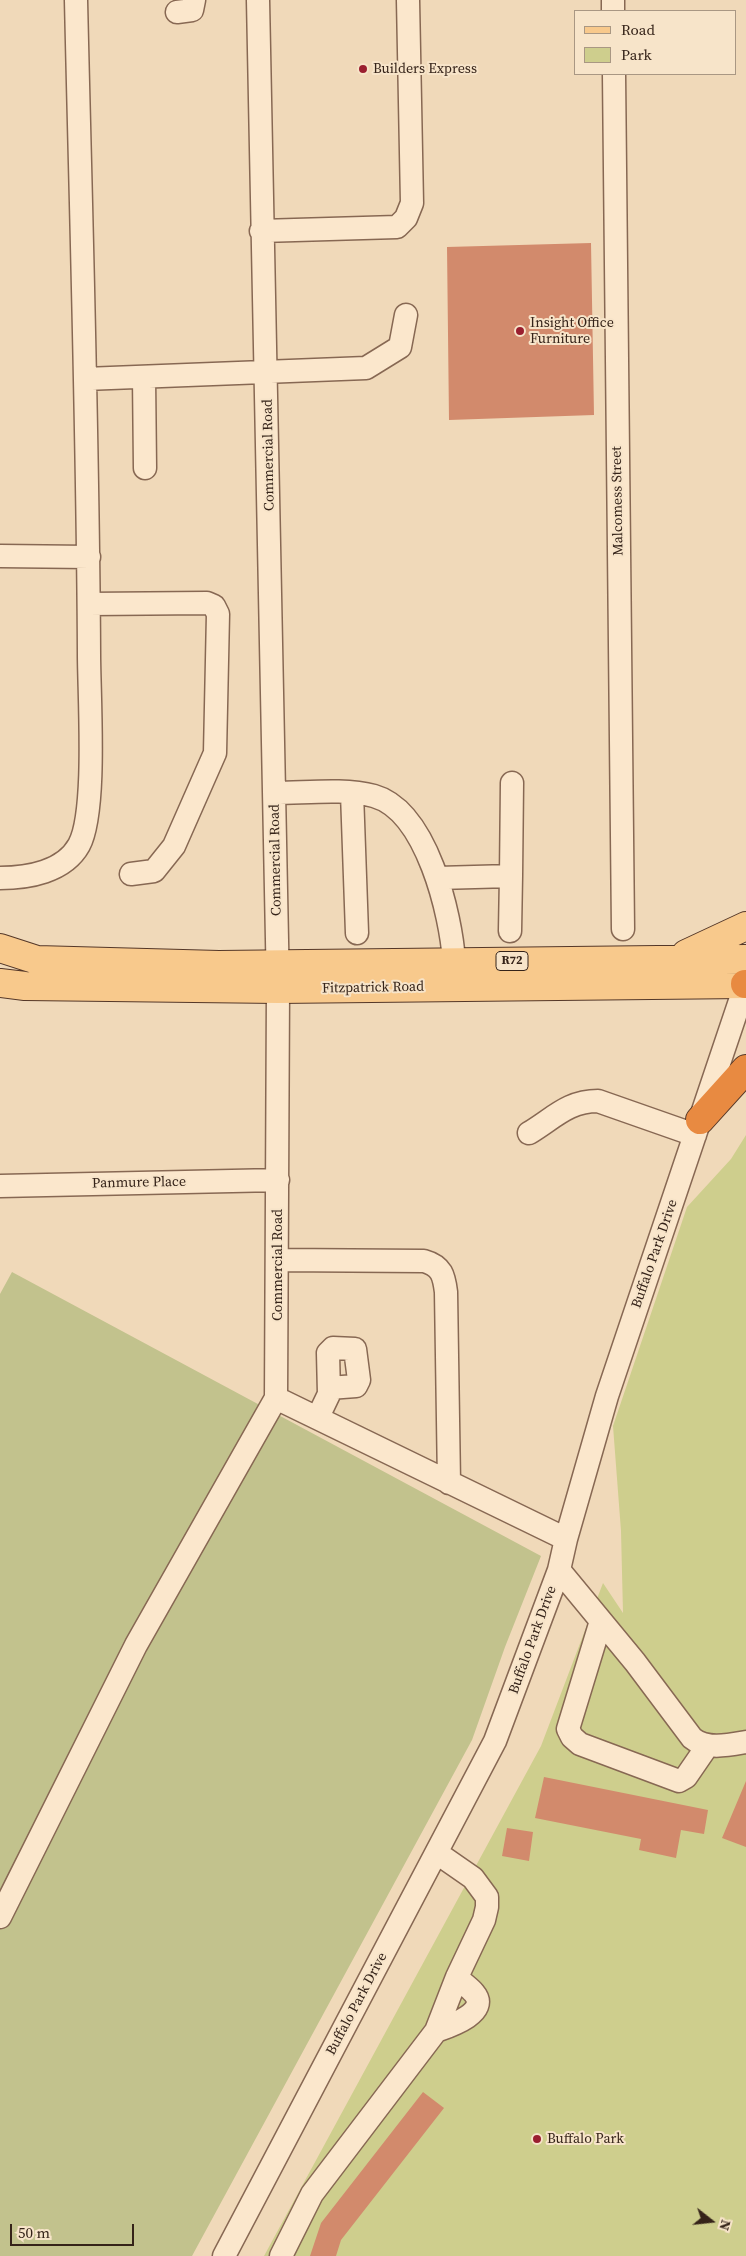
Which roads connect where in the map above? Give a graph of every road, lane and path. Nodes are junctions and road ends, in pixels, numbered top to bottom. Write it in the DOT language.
graph roads {
  1 [pos="76,0"];
  2 [pos="258,0"];
  3 [pos="408,0"];
  4 [pos="614,75"];
  5 [pos="261,231"];
  6 [pos="406,315"];
  7 [pos="267,372"];
  8 [pos="144,377"];
  9 [pos="85,379"];
  10 [pos="145,468"];
  11 [pos="0,556"];
  12 [pos="89,557"];
  13 [pos="89,604"];
  14 [pos="512,783"];
  15 [pos="275,793"];
  16 [pos="352,793"];
  17 [pos="131,874"];
  18 [pos="510,876"];
  19 [pos="0,878"];
  20 [pos="438,878"];
  21 [pos="746,926"];
  22 [pos="623,929"];
  23 [pos="510,931"];
  24 [pos="357,933"];
  25 [pos="0,948"];
  26 [pos="676,958"];
  27 [pos="746,959"];
  28 [pos="454,962"];
  29 [pos="278,976"];
  30 [pos="0,983"];
  31 [pos="746,984"];
  32 [pos="746,1069"];
  33 [pos="697,1127"];
  34 [pos="530,1133"];
  35 [pos="278,1180"];
  36 [pos="0,1186"];
  37 [pos="277,1260"];
  38 [pos="329,1388"];
  39 [pos="276,1398"];
  40 [pos="318,1417"];
  41 [pos="449,1483"];
  42 [pos="566,1540"];
  43 [pos="559,1570"];
  44 [pos="601,1621"];
  45 [pos="746,1742"];
  46 [pos="708,1746"];
  47 [pos="438,1853"];
  48 [pos="0,1917"];
  49 [pos="224,2256"];
  50 [pos="281,2256"];
  1 -- 9 [label="street"];
  2 -- 5 [label="street, Commercial Road"];
  3 -- 5 [label="street"];
  4 -- 22 [label="street, Malcomess Street"];
  5 -- 7 [label="street, Commercial Road"];
  6 -- 7 [label="street"];
  7 -- 8 [label="street"];
  7 -- 15 [label="street, Commercial Road"];
  8 -- 9 [label="street"];
  8 -- 10 [label="street"];
  9 -- 12 [label="street"];
  11 -- 12 [label="street"];
  12 -- 13 [label="street"];
  13 -- 17 [label="street"];
  13 -- 19 [label="street"];
  14 -- 18 [label="street"];
  15 -- 16 [label="street"];
  15 -- 29 [label="street, Commercial Road"];
  16 -- 20 [label="street"];
  16 -- 24 [label="street"];
  18 -- 20 [label="street"];
  18 -- 23 [label="street"];
  20 -- 28 [label="street"];
  21 -- 26 [label="main road"];
  25 -- 29 [label="main road, Fitzpatrick Road / R72"];
  26 -- 27 [label="main road, Fitzpatrick Road / R72"];
  26 -- 28 [label="main road, Fitzpatrick Road / R72"];
  28 -- 29 [label="main road, Fitzpatrick Road / R72"];
  29 -- 30 [label="main road, Fitzpatrick Road / R72"];
  29 -- 31 [label="main road, Fitzpatrick Road / R72"];
  29 -- 35 [label="street, Commercial Road"];
  31 -- 33 [label="street, Buffalo Park Drive"];
  32 -- 33 [label="highway"];
  33 -- 34 [label="street"];
  33 -- 42 [label="street, Buffalo Park Drive"];
  35 -- 36 [label="street, Panmure Place"];
  35 -- 37 [label="street, Commercial Road"];
  37 -- 39 [label="street, Commercial Road"];
  37 -- 41 [label="street"];
  38 -- 40 [label="street"];
  39 -- 40 [label="street"];
  39 -- 48 [label="street"];
  40 -- 41 [label="street"];
  41 -- 42 [label="street"];
  42 -- 43 [label="street, Buffalo Park Drive"];
  43 -- 44 [label="street"];
  43 -- 47 [label="street, Buffalo Park Drive"];
  44 -- 46 [label="street"];
  44 -- 46 [label="street"];
  45 -- 46 [label="street"];
  47 -- 49 [label="street, Buffalo Park Drive"];
  47 -- 50 [label="street"];
}
